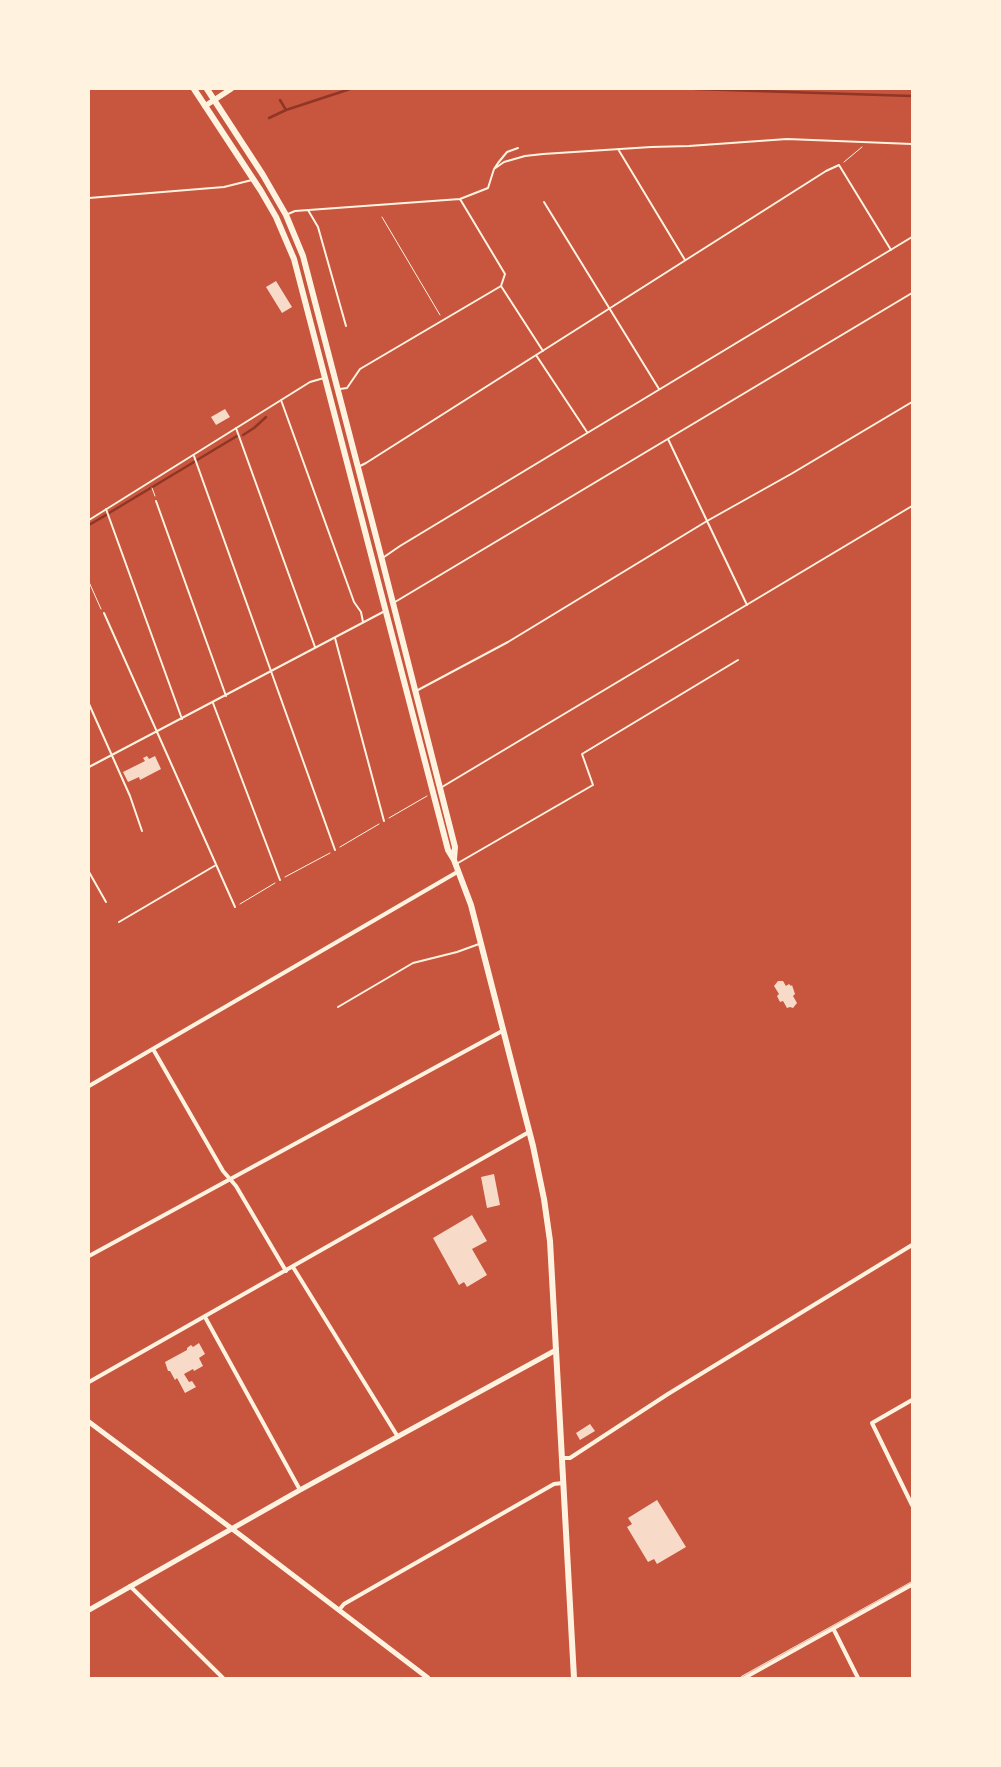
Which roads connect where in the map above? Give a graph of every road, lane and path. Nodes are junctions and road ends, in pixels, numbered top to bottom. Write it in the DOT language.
graph roads {
  1 [pos="194,89"];
  2 [pos="207,89"];
  3 [pos="231,89"];
  4 [pos="214,100"];
  5 [pos="205,106"];
  6 [pos="865,142"];
  7 [pos="912,144"];
  8 [pos="518,148"];
  9 [pos="618,149"];
  10 [pos="839,165"];
  11 [pos="494,169"];
  12 [pos="263,175"];
  13 [pos="253,180"];
  14 [pos="89,198"];
  15 [pos="460,199"];
  16 [pos="544,202"];
  17 [pos="308,210"];
  18 [pos="286,215"];
  19 [pos="382,217"];
  20 [pos="912,237"];
  21 [pos="891,250"];
  22 [pos="685,261"];
  23 [pos="501,286"];
  24 [pos="912,293"];
  25 [pos="610,309"];
  26 [pos="443,320"];
  27 [pos="346,326"];
  28 [pos="543,351"];
  29 [pos="536,355"];
  30 [pos="334,375"];
  31 [pos="325,378"];
  32 [pos="660,389"];
  33 [pos="338,390"];
  34 [pos="281,400"];
  35 [pos="912,402"];
  36 [pos="236,428"];
  37 [pos="587,433"];
  38 [pos="668,439"];
  39 [pos="194,456"];
  40 [pos="358,466"];
  41 [pos="150,482"];
  42 [pos="156,501"];
  43 [pos="912,506"];
  44 [pos="106,509"];
  45 [pos="89,520"];
  46 [pos="707,521"];
  47 [pos="382,558"];
  48 [pos="89,582"];
  49 [pos="394,605"];
  50 [pos="747,606"];
  51 [pos="386,611"];
  52 [pos="104,613"];
  53 [pos="363,623"];
  54 [pos="335,638"];
  55 [pos="316,648"];
  56 [pos="738,660"];
  57 [pos="270,672"];
  58 [pos="416,691"];
  59 [pos="226,696"];
  60 [pos="213,703"];
  61 [pos="89,704"];
  62 [pos="182,719"];
  63 [pos="156,733"];
  64 [pos="112,755"];
  65 [pos="89,767"];
  66 [pos="440,788"];
  67 [pos="384,821"];
  68 [pos="142,830"];
  69 [pos="335,850"];
  70 [pos="455,862"];
  71 [pos="216,865"];
  72 [pos="89,872"];
  73 [pos="458,872"];
  74 [pos="280,880"];
  75 [pos="106,902"];
  76 [pos="235,907"];
  77 [pos="119,922"];
  78 [pos="481,944"];
  79 [pos="338,1007"];
  80 [pos="504,1030"];
  81 [pos="153,1049"];
  82 [pos="89,1086"];
  83 [pos="529,1132"];
  84 [pos="229,1179"];
  85 [pos="912,1245"];
  86 [pos="89,1256"];
  87 [pos="293,1267"];
  88 [pos="286,1271"];
  89 [pos="204,1317"];
  90 [pos="556,1350"];
  91 [pos="89,1382"];
  92 [pos="912,1400"];
  93 [pos="89,1422"];
  94 [pos="398,1437"];
  95 [pos="562,1458"];
  96 [pos="563,1483"];
  97 [pos="300,1490"];
  98 [pos="912,1505"];
  99 [pos="232,1529"];
  100 [pos="912,1584"];
  101 [pos="130,1586"];
  102 [pos="89,1610"];
  103 [pos="339,1610"];
  104 [pos="833,1628"];
  105 [pos="223,1678"];
  106 [pos="428,1678"];
  107 [pos="574,1678"];
  108 [pos="743,1678"];
  109 [pos="858,1678"];
  1 -- 5 [label="main road"];
  2 -- 4 [label="main road"];
  3 -- 4 [label="main road"];
  4 -- 5 [label="main road"];
  4 -- 12 [label="main road"];
  5 -- 13 [label="main road"];
  6 -- 7 [label="lane"];
  6 -- 9 [label="lane"];
  6 -- 10 [label="path"];
  8 -- 11 [label="lane"];
  9 -- 11 [label="lane"];
  9 -- 22 [label="lane"];
  10 -- 21 [label="lane"];
  10 -- 22 [label="lane"];
  11 -- 15 [label="lane"];
  12 -- 13 [label="lane"];
  12 -- 18 [label="main road"];
  13 -- 14 [label="lane"];
  13 -- 31 [label="main road"];
  15 -- 17 [label="lane"];
  15 -- 23 [label="lane"];
  16 -- 25 [label="lane"];
  17 -- 18 [label="lane"];
  17 -- 27 [label="lane"];
  18 -- 30 [label="main road"];
  19 -- 26 [label="path"];
  20 -- 21 [label="lane"];
  21 -- 32 [label="lane"];
  22 -- 25 [label="lane"];
  23 -- 26 [label="lane"];
  23 -- 28 [label="lane"];
  24 -- 38 [label="lane"];
  25 -- 28 [label="lane"];
  25 -- 32 [label="lane"];
  26 -- 33 [label="lane"];
  28 -- 29 [label="lane"];
  29 -- 37 [label="lane"];
  29 -- 40 [label="lane"];
  30 -- 31 [label="main road"];
  30 -- 33 [label="main road"];
  31 -- 34 [label="lane"];
  31 -- 51 [label="main road"];
  32 -- 37 [label="lane"];
  33 -- 40 [label="main road"];
  34 -- 36 [label="lane"];
  34 -- 53 [label="lane"];
  35 -- 46 [label="lane"];
  36 -- 39 [label="lane"];
  36 -- 55 [label="lane"];
  37 -- 47 [label="lane"];
  38 -- 46 [label="lane"];
  38 -- 49 [label="lane"];
  39 -- 41 [label="lane"];
  39 -- 57 [label="lane"];
  40 -- 47 [label="main road"];
  41 -- 42 [label="path"];
  41 -- 44 [label="lane"];
  42 -- 59 [label="lane"];
  43 -- 50 [label="lane"];
  44 -- 45 [label="lane"];
  44 -- 62 [label="lane"];
  46 -- 50 [label="lane"];
  46 -- 58 [label="lane"];
  47 -- 49 [label="main road"];
  48 -- 52 [label="path"];
  49 -- 51 [label="main road"];
  49 -- 58 [label="main road"];
  50 -- 66 [label="lane"];
  51 -- 53 [label="lane"];
  51 -- 70 [label="main road"];
  52 -- 63 [label="lane"];
  53 -- 54 [label="lane"];
  54 -- 55 [label="lane"];
  54 -- 67 [label="lane"];
  55 -- 57 [label="lane"];
  56 -- 70 [label="lane"];
  57 -- 59 [label="lane"];
  57 -- 69 [label="lane"];
  58 -- 66 [label="main road"];
  59 -- 60 [label="lane"];
  60 -- 62 [label="lane"];
  60 -- 74 [label="lane"];
  61 -- 64 [label="lane"];
  62 -- 63 [label="lane"];
  63 -- 64 [label="lane"];
  63 -- 71 [label="lane"];
  64 -- 65 [label="lane"];
  64 -- 68 [label="lane"];
  66 -- 70 [label="main road"];
  70 -- 73 [label="main road"];
  71 -- 76 [label="lane"];
  71 -- 77 [label="lane"];
  72 -- 75 [label="lane"];
  73 -- 78 [label="main road"];
  73 -- 81 [label="street"];
  78 -- 79 [label="lane"];
  78 -- 80 [label="main road"];
  80 -- 83 [label="main road"];
  80 -- 84 [label="street"];
  81 -- 82 [label="street"];
  81 -- 84 [label="street"];
  83 -- 87 [label="street"];
  83 -- 90 [label="main road"];
  84 -- 86 [label="street"];
  84 -- 88 [label="street"];
  85 -- 95 [label="street"];
  87 -- 88 [label="street"];
  87 -- 94 [label="street"];
  88 -- 89 [label="street"];
  89 -- 91 [label="street"];
  89 -- 97 [label="street"];
  90 -- 94 [label="street"];
  90 -- 95 [label="main road"];
  92 -- 98 [label="street"];
  93 -- 99 [label="street"];
  94 -- 97 [label="street"];
  95 -- 96 [label="main road"];
  96 -- 103 [label="street"];
  96 -- 107 [label="main road"];
  97 -- 99 [label="street"];
  99 -- 101 [label="street"];
  99 -- 103 [label="street"];
  100 -- 104 [label="street"];
  101 -- 102 [label="street"];
  101 -- 105 [label="street"];
  103 -- 106 [label="street"];
  104 -- 108 [label="street"];
  104 -- 109 [label="street"];
}
